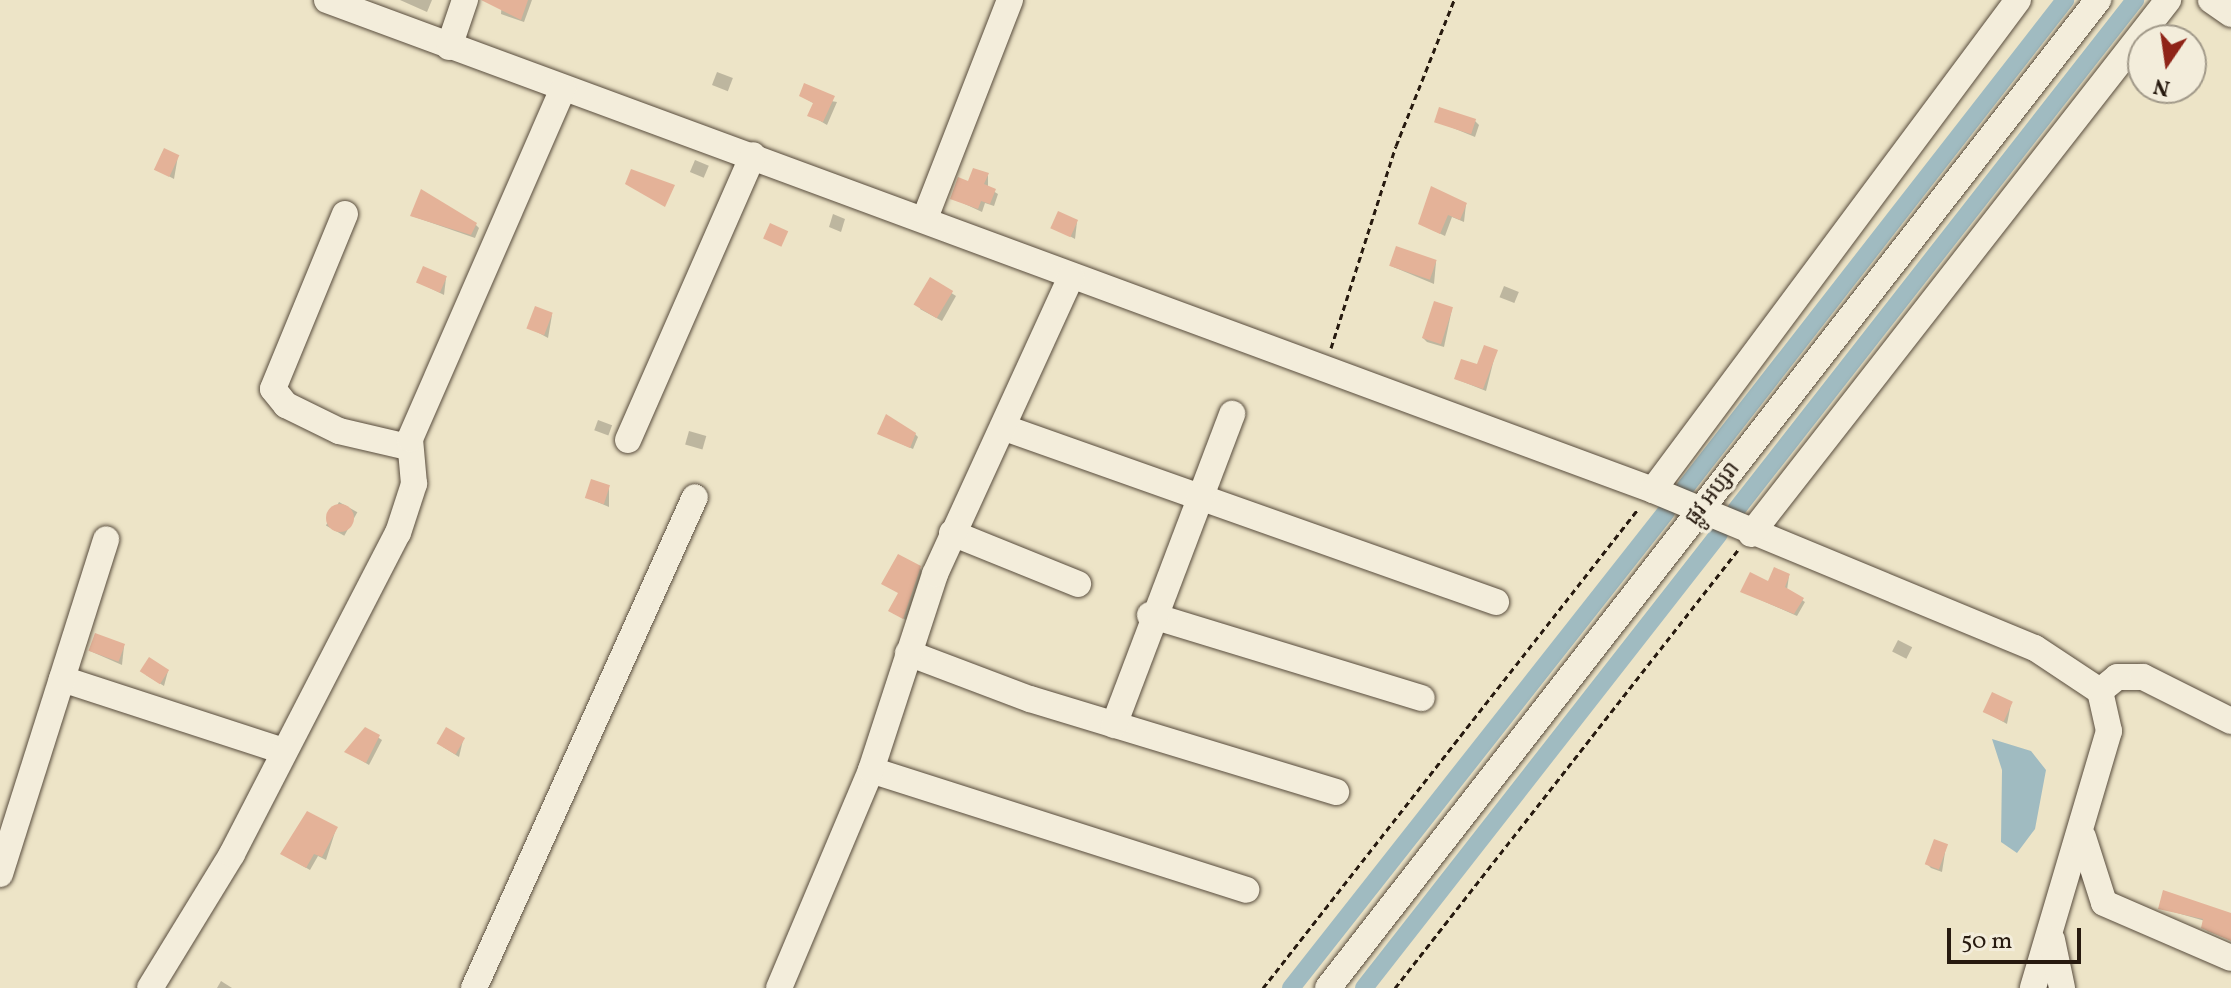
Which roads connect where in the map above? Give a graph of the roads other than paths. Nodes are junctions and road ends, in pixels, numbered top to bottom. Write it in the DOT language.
graph roads {
  1 [pos="327,0"];
  2 [pos="465,0"];
  3 [pos="1010,0"];
  4 [pos="2018,0"];
  5 [pos="2098,0"];
  6 [pos="2168,0"];
  7 [pos="2211,0"];
  8 [pos="2231,14"];
  9 [pos="449,47"];
  10 [pos="563,89"];
  11 [pos="753,155"];
  12 [pos="345,214"];
  13 [pos="925,218"];
  14 [pos="1071,277"];
  15 [pos="1232,414"];
  16 [pos="1005,428"];
  17 [pos="628,440"];
  18 [pos="408,447"];
  19 [pos="1653,490"];
  20 [pos="1198,494"];
  21 [pos="695,497"];
  22 [pos="1700,510"];
  23 [pos="952,533"];
  24 [pos="1751,534"];
  25 [pos="106,539"];
  26 [pos="1078,584"];
  27 [pos="1496,602"];
  28 [pos="1150,615"];
  29 [pos="908,653"];
  30 [pos="62,679"];
  31 [pos="2100,691"];
  32 [pos="1422,698"];
  33 [pos="2231,721"];
  34 [pos="1114,725"];
  35 [pos="284,751"];
  36 [pos="871,770"];
  37 [pos="1336,792"];
  38 [pos="2082,833"];
  39 [pos="0,874"];
  40 [pos="1246,890"];
  41 [pos="2051,928"];
  42 [pos="2231,958"];
  43 [pos="2034,987"];
  44 [pos="150,988"];
  45 [pos="474,988"];
  46 [pos="779,988"];
  47 [pos="1328,988"];
  48 [pos="2062,988"];
  1 -- 9 [label="street"];
  2 -- 9 [label="street"];
  3 -- 13 [label="street"];
  4 -- 19 [label="street"];
  5 -- 22 [label="street, ផ្លូវ អប្សរា"];
  6 -- 24 [label="street"];
  7 -- 8 [label="street"];
  9 -- 10 [label="street"];
  10 -- 11 [label="street"];
  10 -- 18 [label="street"];
  11 -- 13 [label="street"];
  11 -- 17 [label="street"];
  12 -- 18 [label="street"];
  13 -- 14 [label="street"];
  14 -- 16 [label="street"];
  14 -- 19 [label="street"];
  15 -- 20 [label="street"];
  16 -- 20 [label="street"];
  16 -- 23 [label="street"];
  18 -- 35 [label="street"];
  19 -- 22 [label="street"];
  20 -- 27 [label="street"];
  20 -- 28 [label="street"];
  21 -- 45 [label="street"];
  22 -- 24 [label="street"];
  22 -- 47 [label="street, ផ្លូវ អប្សរា"];
  23 -- 26 [label="street"];
  23 -- 29 [label="street"];
  24 -- 31 [label="street"];
  25 -- 30 [label="street"];
  28 -- 32 [label="street"];
  28 -- 34 [label="street"];
  29 -- 34 [label="street"];
  29 -- 36 [label="street"];
  30 -- 35 [label="street"];
  30 -- 39 [label="street"];
  31 -- 33 [label="street"];
  31 -- 38 [label="street"];
  34 -- 37 [label="street"];
  35 -- 44 [label="street"];
  36 -- 40 [label="street"];
  36 -- 46 [label="street"];
  38 -- 41 [label="street"];
  38 -- 42 [label="street"];
  41 -- 43 [label="street"];
  41 -- 48 [label="street"];
}
